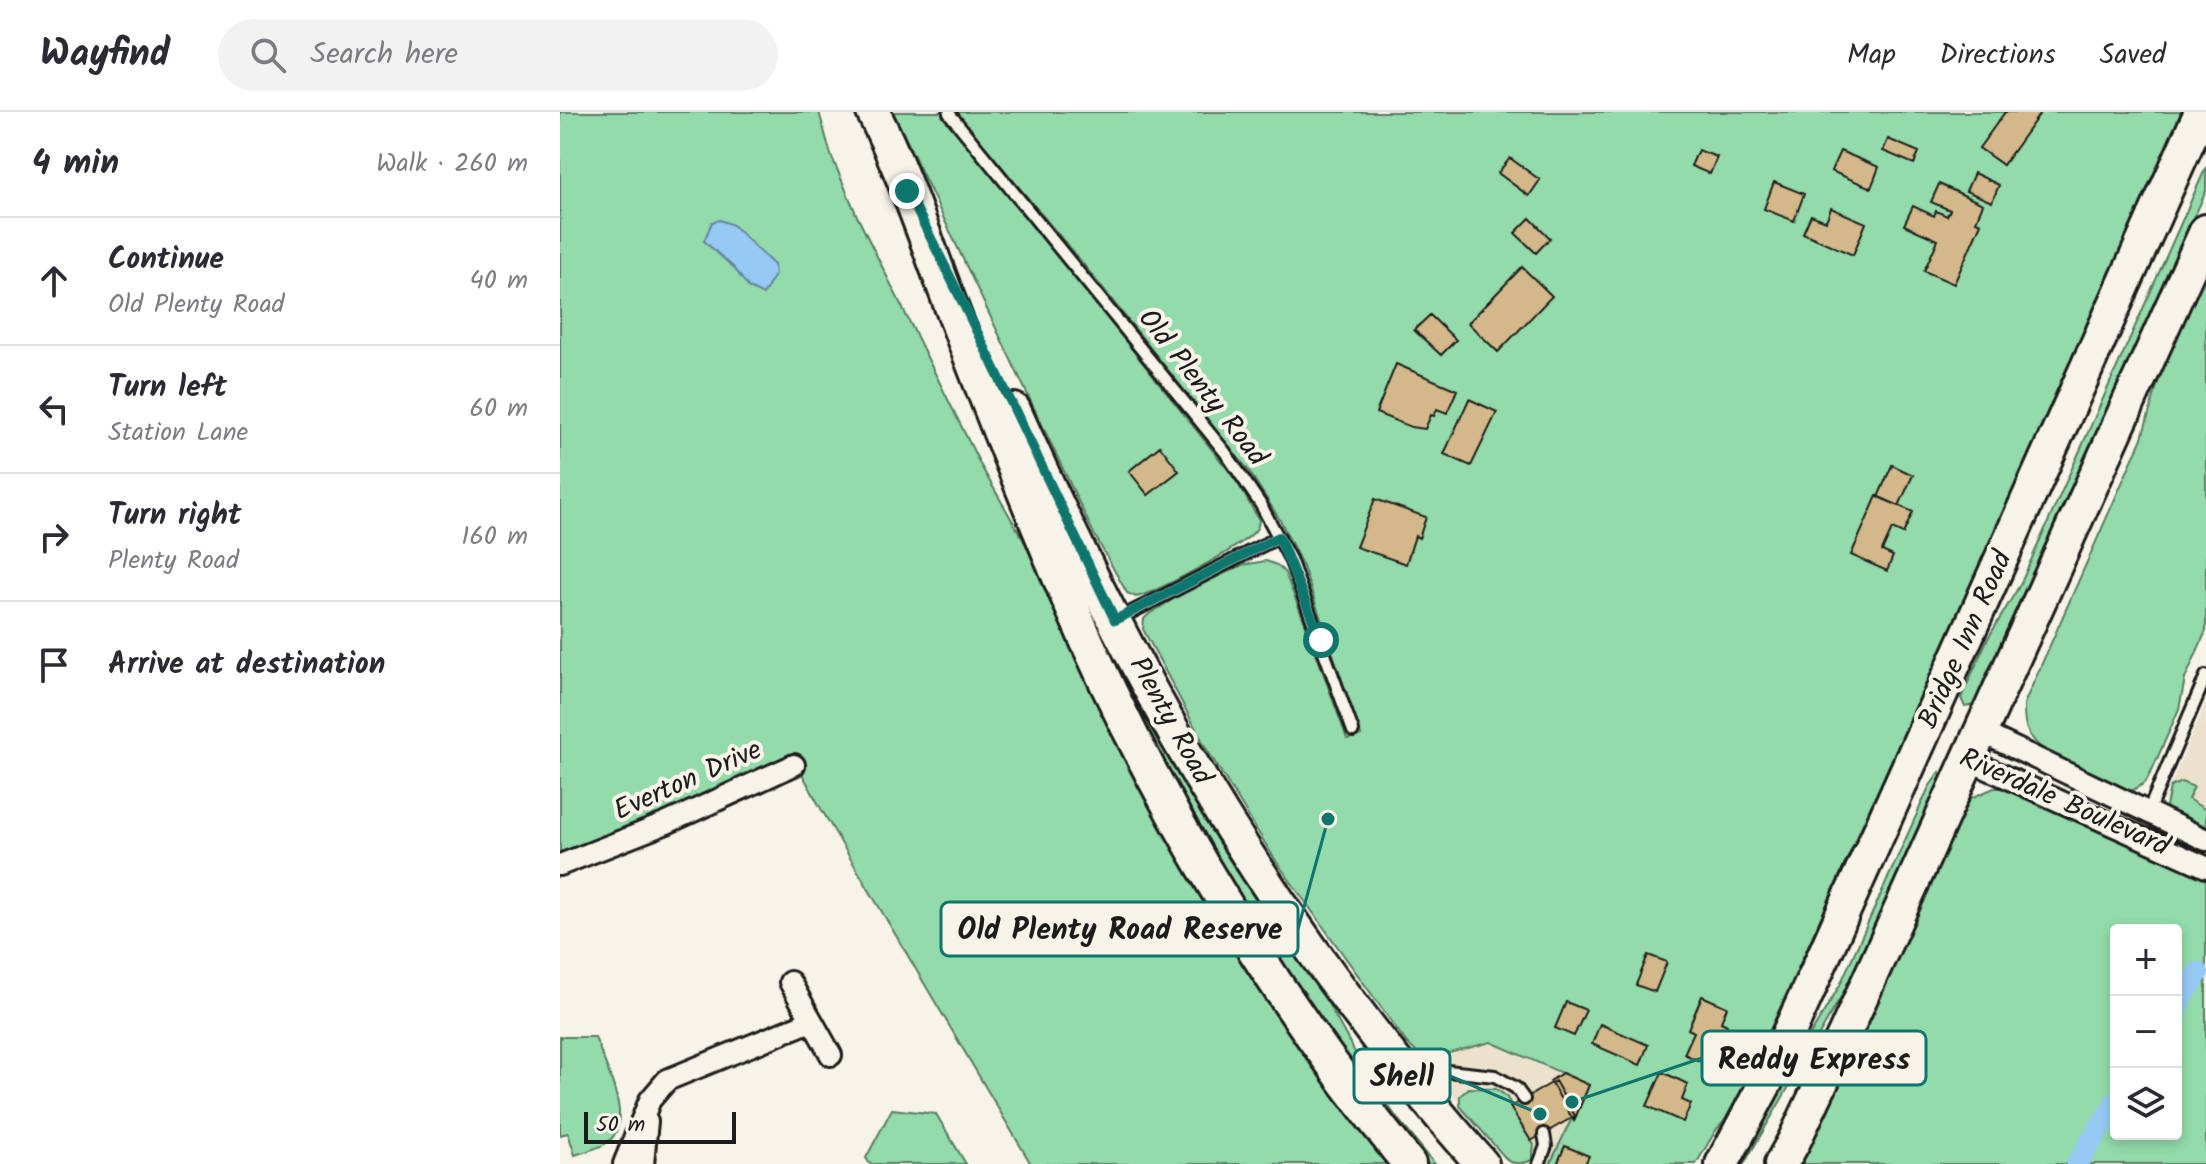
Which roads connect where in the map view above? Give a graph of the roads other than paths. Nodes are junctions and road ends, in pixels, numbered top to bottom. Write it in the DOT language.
graph roads {
  1 [pos="873,112"];
  2 [pos="2188,112"];
  3 [pos="2201,112"];
  4 [pos="949,113"];
  5 [pos="2182,155"];
  6 [pos="907,191"];
  7 [pos="2206,231"];
  8 [pos="1279,537"];
  9 [pos="1115,620"];
  10 [pos="2206,676"];
  11 [pos="1928,726"];
  12 [pos="1353,731"];
  13 [pos="1974,746"];
  14 [pos="794,765"];
  15 [pos="2148,812"];
  16 [pos="2138,836"];
  17 [pos="2206,840"];
  18 [pos="560,865"];
  19 [pos="2206,867"];
  20 [pos="790,982"];
  21 [pos="811,1021"];
  22 [pos="831,1055"];
  23 [pos="1400,1066"];
  24 [pos="1524,1099"];
  25 [pos="646,1109"];
  26 [pos="1544,1134"];
  27 [pos="1787,1156"];
  28 [pos="624,1164"];
  29 [pos="643,1164"];
  30 [pos="1409,1164"];
  31 [pos="1482,1164"];
  32 [pos="1539,1164"];
  33 [pos="1722,1164"];
  1 -- 6 [label="main road, Plenty Road"];
  2 -- 5 [label="street"];
  3 -- 5 [label="main road, Bridge Inn Road"];
  4 -- 8 [label="lane, Old Plenty Road"];
  5 -- 11 [label="main road, Bridge Inn Road"];
  6 -- 9 [label="main road, Plenty Road"];
  6 -- 30 [label="main road, Plenty Road"];
  7 -- 13 [label="main road, Bridge Inn Road"];
  8 -- 9 [label="lane"];
  8 -- 12 [label="lane, Old Plenty Road"];
  9 -- 23 [label="main road, Plenty Road"];
  10 -- 15 [label="lane"];
  11 -- 13 [label="main road, Riverdale Boulevard"];
  11 -- 33 [label="main road, Bridge Inn Road"];
  13 -- 15 [label="street, Riverdale Boulevard"];
  13 -- 16 [label="street, Riverdale Boulevard"];
  13 -- 27 [label="main road, Bridge Inn Road"];
  14 -- 18 [label="street, Everton Drive"];
  15 -- 16 [label="street"];
  15 -- 17 [label="street, Riverdale Boulevard"];
  16 -- 19 [label="street, Riverdale Boulevard"];
  20 -- 21 [label="street"];
  21 -- 22 [label="street"];
  21 -- 25 [label="street"];
  23 -- 24 [label="lane"];
  23 -- 31 [label="main road, Plenty Road"];
  25 -- 28 [label="street"];
  25 -- 29 [label="street"];
  26 -- 32 [label="lane"];
}
